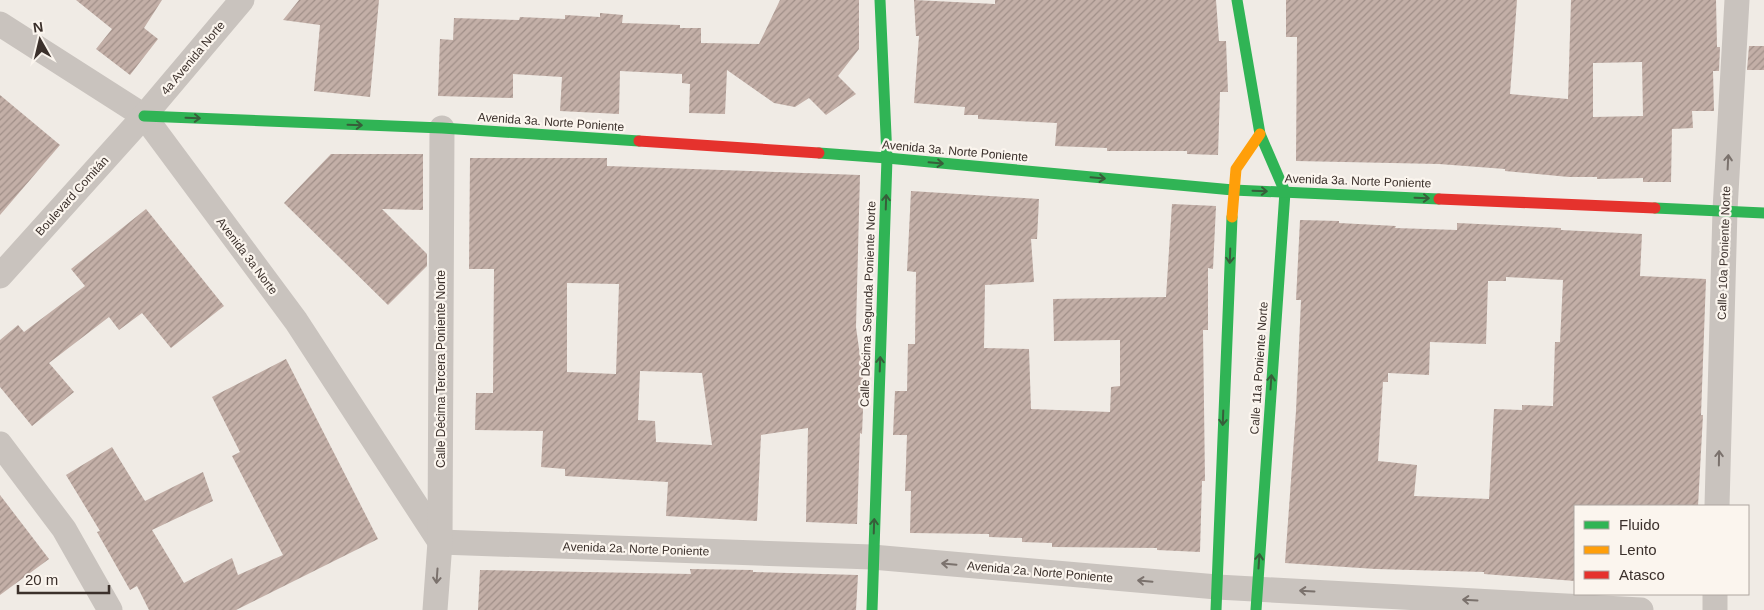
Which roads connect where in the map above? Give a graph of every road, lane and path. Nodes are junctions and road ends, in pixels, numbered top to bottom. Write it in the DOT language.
graph roads {
  1 [pos="242,0"];
  2 [pos="880,0"];
  3 [pos="1238,0"];
  4 [pos="1736,0"];
  5 [pos="0,24"];
  6 [pos="144,116"];
  7 [pos="442,128"];
  8 [pos="1260,134"];
  9 [pos="887,158"];
  10 [pos="1233,190"];
  11 [pos="1285,192"];
  12 [pos="1725,210"];
  13 [pos="1764,213"];
  14 [pos="0,276"];
  15 [pos="0,444"];
  16 [pos="1717,505"];
  17 [pos="440,542"];
  18 [pos="872,557"];
  19 [pos="1715,595"];
  20 [pos="1216,598"];
  21 [pos="1257,599"];
  22 [pos="110,610"];
  23 [pos="435,610"];
  24 [pos="872,610"];
  25 [pos="1641,610"];
  26 [pos="1715,610"];
  1 -- 6 [label="street, 4a Avenida Norte"];
  2 -- 9 [label="street, Calle Décima Segunda Poniente Norte"];
  3 -- 8 [label="street, Calle 11a Poniente Norte"];
  12 -- 4 [label="street, Calle 10a Poniente Norte, one-way"];
  5 -- 6 [label="street, Avenida 3a Norte"];
  6 -- 7 [label="street, Avenida 3a. Norte Poniente, one-way"];
  6 -- 14 [label="street, Boulevard Comitán"];
  6 -- 17 [label="street, Avenida 3a Norte"];
  7 -- 9 [label="street, Avenida 3a. Norte Poniente"];
  7 -- 17 [label="street, Calle Décima Tercera Poniente Norte"];
  8 -- 10 [label="street"];
  8 -- 11 [label="street, Calle 11a Poniente Norte"];
  9 -- 10 [label="street, Avenida 3a. Norte Poniente, one-way"];
  18 -- 9 [label="street, Calle Décima Segunda Poniente Norte, one-way"];
  10 -- 11 [label="street, Avenida 3a. Norte Poniente, one-way"];
  10 -- 20 [label="street, one-way"];
  11 -- 12 [label="street, Avenida 3a. Norte Poniente, one-way"];
  21 -- 11 [label="street, Calle 11a Poniente Norte, one-way"];
  12 -- 13 [label="street, Avenida 3a. Norte Poniente"];
  16 -- 12 [label="street, Calle 10a Poniente Norte, one-way"];
  15 -- 22 [label="street"];
  17 -- 18 [label="street, Avenida 2a. Norte Poniente"];
  17 -- 23 [label="street, Calle Décima Tercera Poniente Norte, one-way"];
  20 -- 18 [label="street, Avenida 2a. Norte Poniente, one-way"];
  18 -- 24 [label="street, Calle Décima Segunda Poniente Norte"];
  19 -- 26 [label="street"];
  20 -- 21 [label="street, Avenida 2a. Norte Poniente"];
  25 -- 21 [label="street, Avenida 2a. Norte Poniente, one-way"];
}
